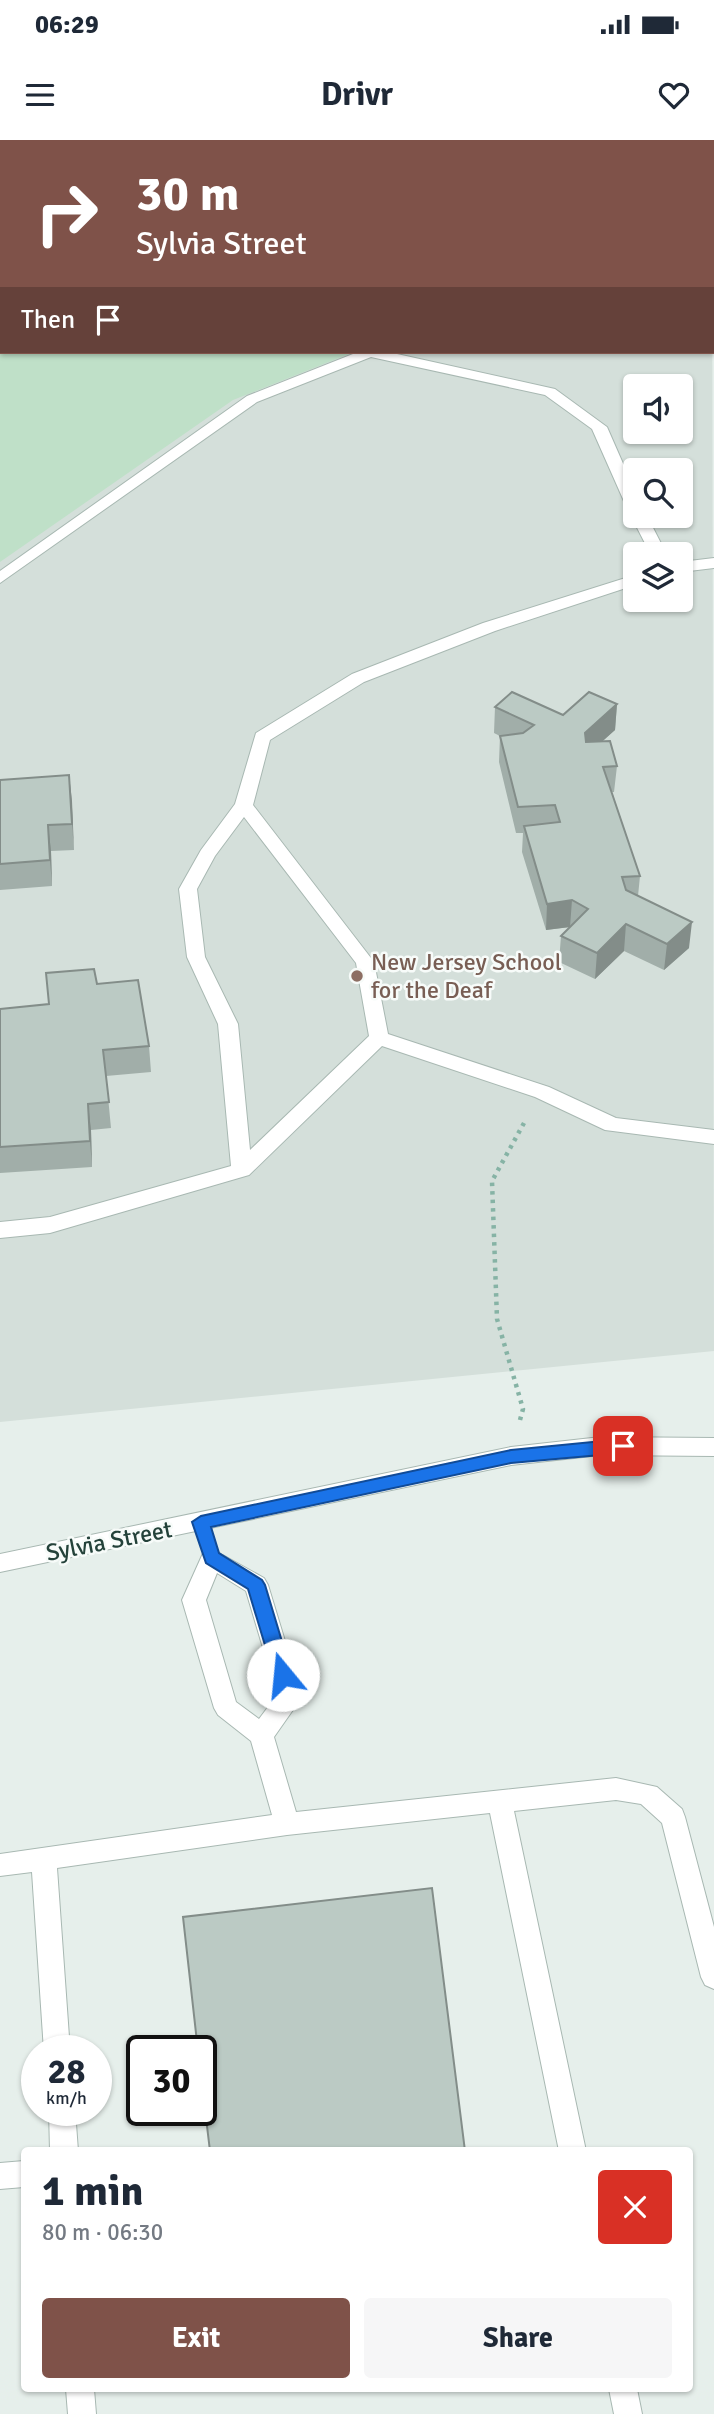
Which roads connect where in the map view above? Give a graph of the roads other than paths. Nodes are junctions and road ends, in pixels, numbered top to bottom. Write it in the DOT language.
graph roads {
  1 [pos="364,354"];
  2 [pos="378,354"];
  3 [pos="623,481"];
  4 [pos="714,563"];
  5 [pos="693,566"];
  6 [pos="0,578"];
  7 [pos="623,584"];
  8 [pos="244,805"];
  9 [pos="379,1038"];
  10 [pos="714,1137"];
  11 [pos="242,1170"];
  12 [pos="0,1230"];
  13 [pos="714,1447"];
  14 [pos="201,1522"];
  15 [pos="212,1558"];
  16 [pos="0,1563"];
  17 [pos="261,1735"];
  18 [pos="500,1801"];
  19 [pos="287,1824"];
  20 [pos="44,1859"];
  21 [pos="0,1865"];
  22 [pos="714,1977"];
  23 [pos="56,2035"];
  24 [pos="63,2126"];
  25 [pos="64,2147"];
  26 [pos="572,2147"];
  27 [pos="21,2174"];
  28 [pos="0,2176"];
  29 [pos="80,2392"];
  30 [pos="623,2392"];
  31 [pos="82,2414"];
  32 [pos="628,2414"];
  1 -- 6 [label="street"];
  2 -- 3 [label="street"];
  4 -- 5 [label="street"];
  7 -- 8 [label="street"];
  8 -- 9 [label="street"];
  8 -- 11 [label="street"];
  9 -- 10 [label="street"];
  9 -- 11 [label="street"];
  11 -- 12 [label="street"];
  13 -- 14 [label="street, Sylvia Street"];
  14 -- 15 [label="street"];
  14 -- 16 [label="street, Sylvia Street"];
  15 -- 17 [label="street"];
  15 -- 17 [label="street"];
  17 -- 19 [label="street"];
  18 -- 19 [label="street"];
  18 -- 22 [label="street"];
  18 -- 26 [label="street"];
  19 -- 20 [label="street"];
  20 -- 21 [label="street"];
  20 -- 23 [label="street"];
  24 -- 25 [label="street"];
  27 -- 28 [label="street"];
  29 -- 31 [label="street"];
  30 -- 32 [label="street"];
}
